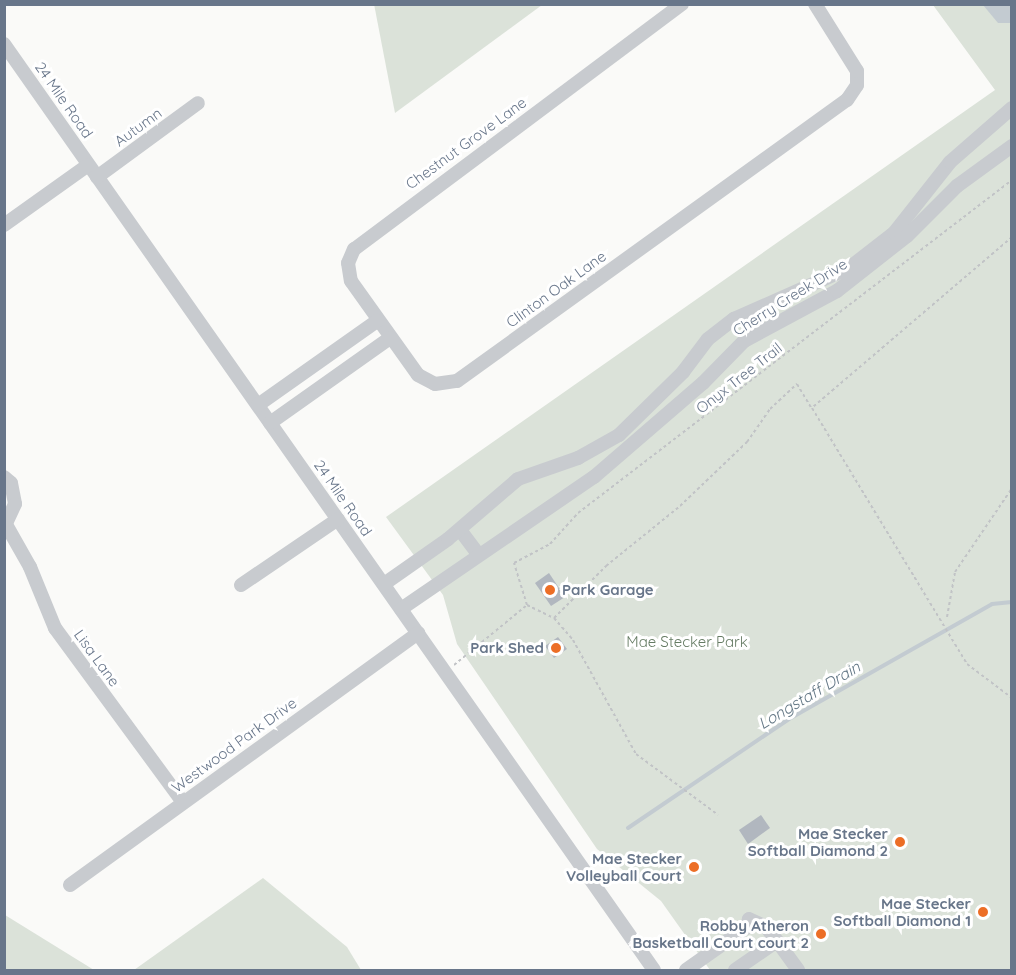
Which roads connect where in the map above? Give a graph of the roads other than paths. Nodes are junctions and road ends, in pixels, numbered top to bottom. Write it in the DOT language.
graph roads {
  1 [pos="682,4"];
  2 [pos="815,4"];
  3 [pos="4,44"];
  4 [pos="198,104"];
  5 [pos="1011,108"];
  6 [pos="1011,146"];
  7 [pos="88,165"];
  8 [pos="97,177"];
  9 [pos="4,225"];
  10 [pos="897,237"];
  11 [pos="378,321"];
  12 [pos="390,338"];
  13 [pos="258,405"];
  14 [pos="270,423"];
  15 [pos="641,426"];
  16 [pos="4,477"];
  17 [pos="338,519"];
  18 [pos="5,522"];
  19 [pos="460,530"];
  20 [pos="478,554"];
  21 [pos="384,584"];
  22 [pos="241,585"];
  23 [pos="401,609"];
  24 [pos="418,633"];
  25 [pos="183,802"];
  26 [pos="70,885"];
  27 [pos="777,940"];
  28 [pos="654,970"];
  29 [pos="686,970"];
  30 [pos="735,970"];
  31 [pos="798,970"];
  1 -- 11 [label="street, Chestnut Grove Lane"];
  2 -- 12 [label="street, Clinton Oak Lane"];
  3 -- 7 [label="street, 24 Mile Road"];
  4 -- 8 [label="street, Autumn"];
  5 -- 10 [label="street, Cherry Creek Drive"];
  6 -- 10 [label="street, Cherry Creek Drive"];
  7 -- 8 [label="street, 24 Mile Road"];
  7 -- 9 [label="street"];
  8 -- 13 [label="street, 24 Mile Road"];
  10 -- 15 [label="street, Cherry Creek Drive"];
  10 -- 15 [label="street, Cherry Creek Drive"];
  11 -- 12 [label="street, Chestnut Grove Lane"];
  11 -- 13 [label="street"];
  12 -- 14 [label="street"];
  13 -- 14 [label="street, 24 Mile Road"];
  14 -- 17 [label="street, 24 Mile Road"];
  15 -- 19 [label="street, Cherry Creek Drive"];
  15 -- 20 [label="street, Cherry Creek Drive"];
  16 -- 18 [label="street"];
  17 -- 21 [label="street, 24 Mile Road"];
  17 -- 22 [label="street"];
  18 -- 25 [label="street, Lisa Lane"];
  19 -- 20 [label="street"];
  19 -- 21 [label="street, Cherry Creek Drive"];
  20 -- 23 [label="street, Cherry Creek Drive"];
  21 -- 23 [label="street, 24 Mile Road"];
  23 -- 24 [label="street, 24 Mile Road"];
  24 -- 25 [label="street, Westwood Park Drive"];
  24 -- 28 [label="street, 24 Mile Road"];
  25 -- 26 [label="street, Westwood Park Drive"];
  27 -- 29 [label="street"];
  27 -- 30 [label="street"];
  27 -- 31 [label="street"];
}
